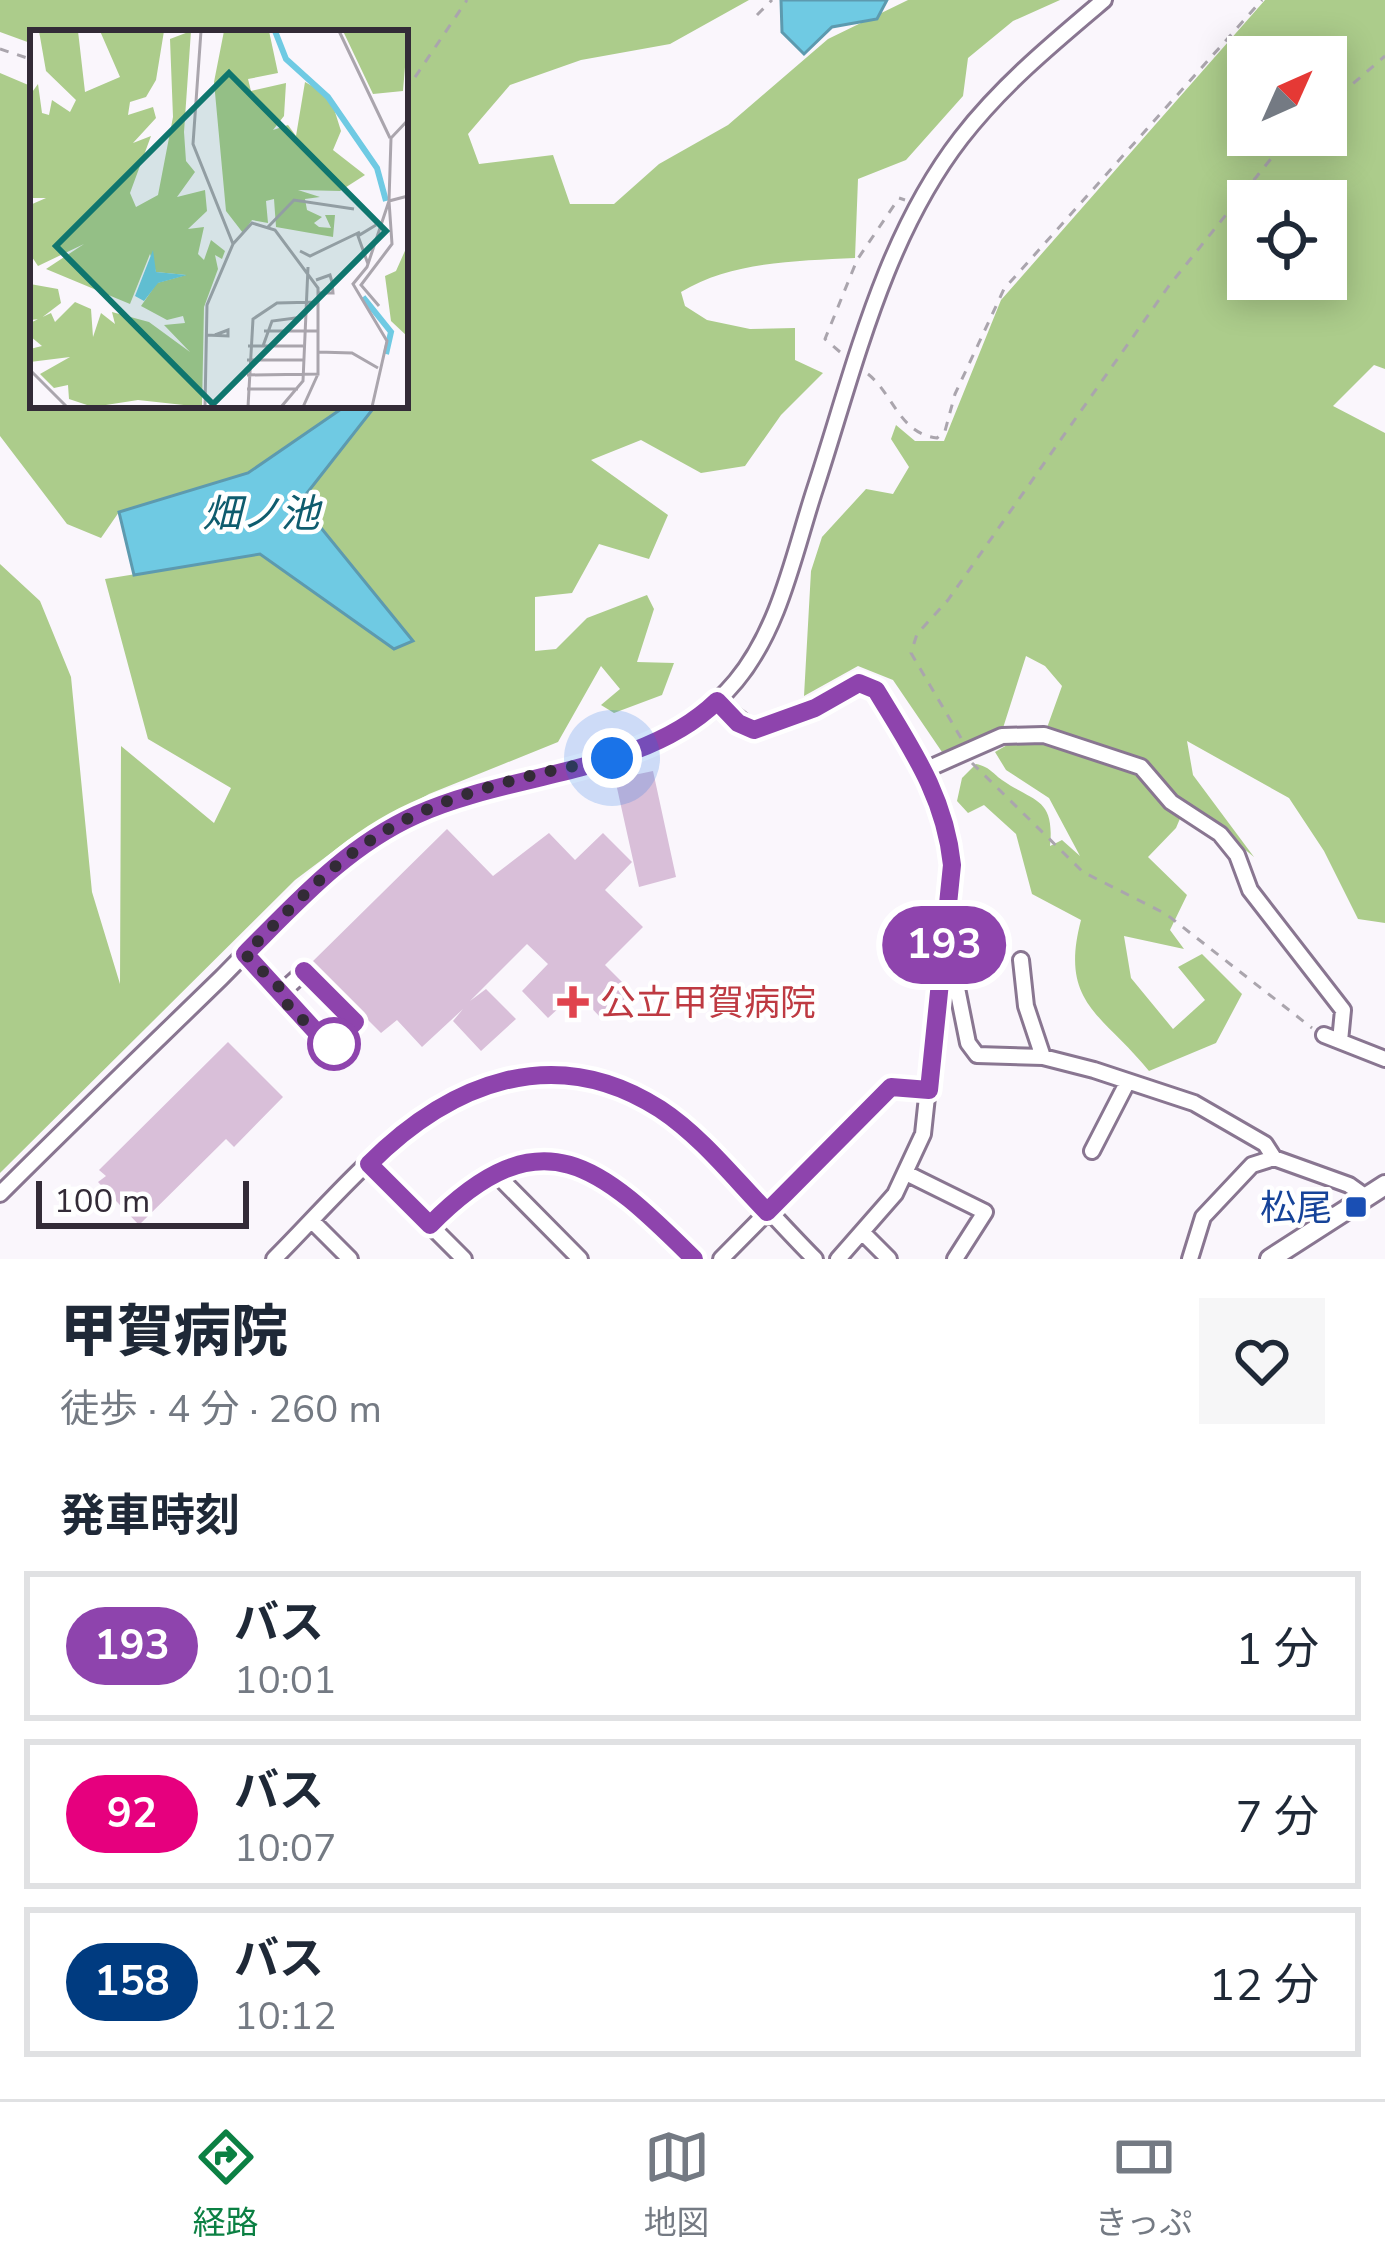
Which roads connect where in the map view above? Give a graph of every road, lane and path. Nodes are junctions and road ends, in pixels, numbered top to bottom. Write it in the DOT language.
graph roads {
  1 [pos="467,0"];
  2 [pos="772,0"];
  3 [pos="1104,0"];
  4 [pos="1262,0"];
  5 [pos="757,15"];
  6 [pos="0,49"];
  7 [pos="1385,56"];
  8 [pos="30,59"];
  9 [pos="408,88"];
  10 [pos="1347,89"];
  11 [pos="1272,156"];
  12 [pos="918,205"];
  13 [pos="840,352"];
  14 [pos="867,373"];
  15 [pos="717,701"];
  16 [pos="968,754"];
  17 [pos="925,770"];
  18 [pos="245,954"];
  19 [pos="1021,960"];
  20 [pos="942,969"];
  21 [pos="283,991"];
  22 [pos="1324,1035"];
  23 [pos="1340,1042"];
  24 [pos="1043,1057"];
  25 [pos="1385,1059"];
  26 [pos="1127,1082"];
  27 [pos="929,1090"];
  28 [pos="1092,1151"];
  29 [pos="1274,1158"];
  30 [pos="369,1164"];
  31 [pos="495,1173"];
  32 [pos="906,1173"];
  33 [pos="1385,1185"];
  34 [pos="0,1194"];
  35 [pos="1363,1195"];
  36 [pos="767,1212"];
  37 [pos="312,1221"];
  38 [pos="430,1225"];
  39 [pos="864,1234"];
  40 [pos="274,1259"];
  41 [pos="350,1259"];
  42 [pos="464,1259"];
  43 [pos="580,1259"];
  44 [pos="694,1259"];
  45 [pos="721,1259"];
  46 [pos="815,1259"];
  47 [pos="838,1259"];
  48 [pos="889,1259"];
  49 [pos="955,1259"];
  50 [pos="1190,1259"];
  51 [pos="1270,1259"];
  1 -- 9 [label="path"];
  2 -- 5 [label="path"];
  3 -- 12 [label="street"];
  4 -- 14 [label="path"];
  6 -- 8 [label="path"];
  7 -- 10 [label="path"];
  11 -- 16 [label="path"];
  12 -- 13 [label="path"];
  12 -- 15 [label="street"];
  15 -- 17 [label="street"];
  15 -- 18 [label="street"];
  16 -- 17 [label="street"];
  16 -- 22 [label="path"];
  16 -- 23 [label="street"];
  17 -- 20 [label="street"];
  18 -- 21 [label="street"];
  18 -- 34 [label="street"];
  19 -- 24 [label="street"];
  20 -- 24 [label="street"];
  20 -- 27 [label="street"];
  21 -- 21 [label="street"];
  22 -- 23 [label="street"];
  23 -- 25 [label="street"];
  24 -- 26 [label="street"];
  26 -- 28 [label="street"];
  26 -- 29 [label="street"];
  27 -- 32 [label="street"];
  27 -- 36 [label="street"];
  29 -- 35 [label="street"];
  29 -- 50 [label="street"];
  30 -- 36 [label="street"];
  30 -- 37 [label="street"];
  30 -- 38 [label="street"];
  31 -- 38 [label="street"];
  31 -- 43 [label="street"];
  31 -- 44 [label="street"];
  32 -- 39 [label="street"];
  32 -- 49 [label="street"];
  33 -- 35 [label="main road"];
  35 -- 51 [label="main road"];
  36 -- 45 [label="street"];
  36 -- 46 [label="street"];
  37 -- 40 [label="street"];
  37 -- 41 [label="street"];
  38 -- 42 [label="street"];
  39 -- 47 [label="street"];
  39 -- 48 [label="street"];
}
